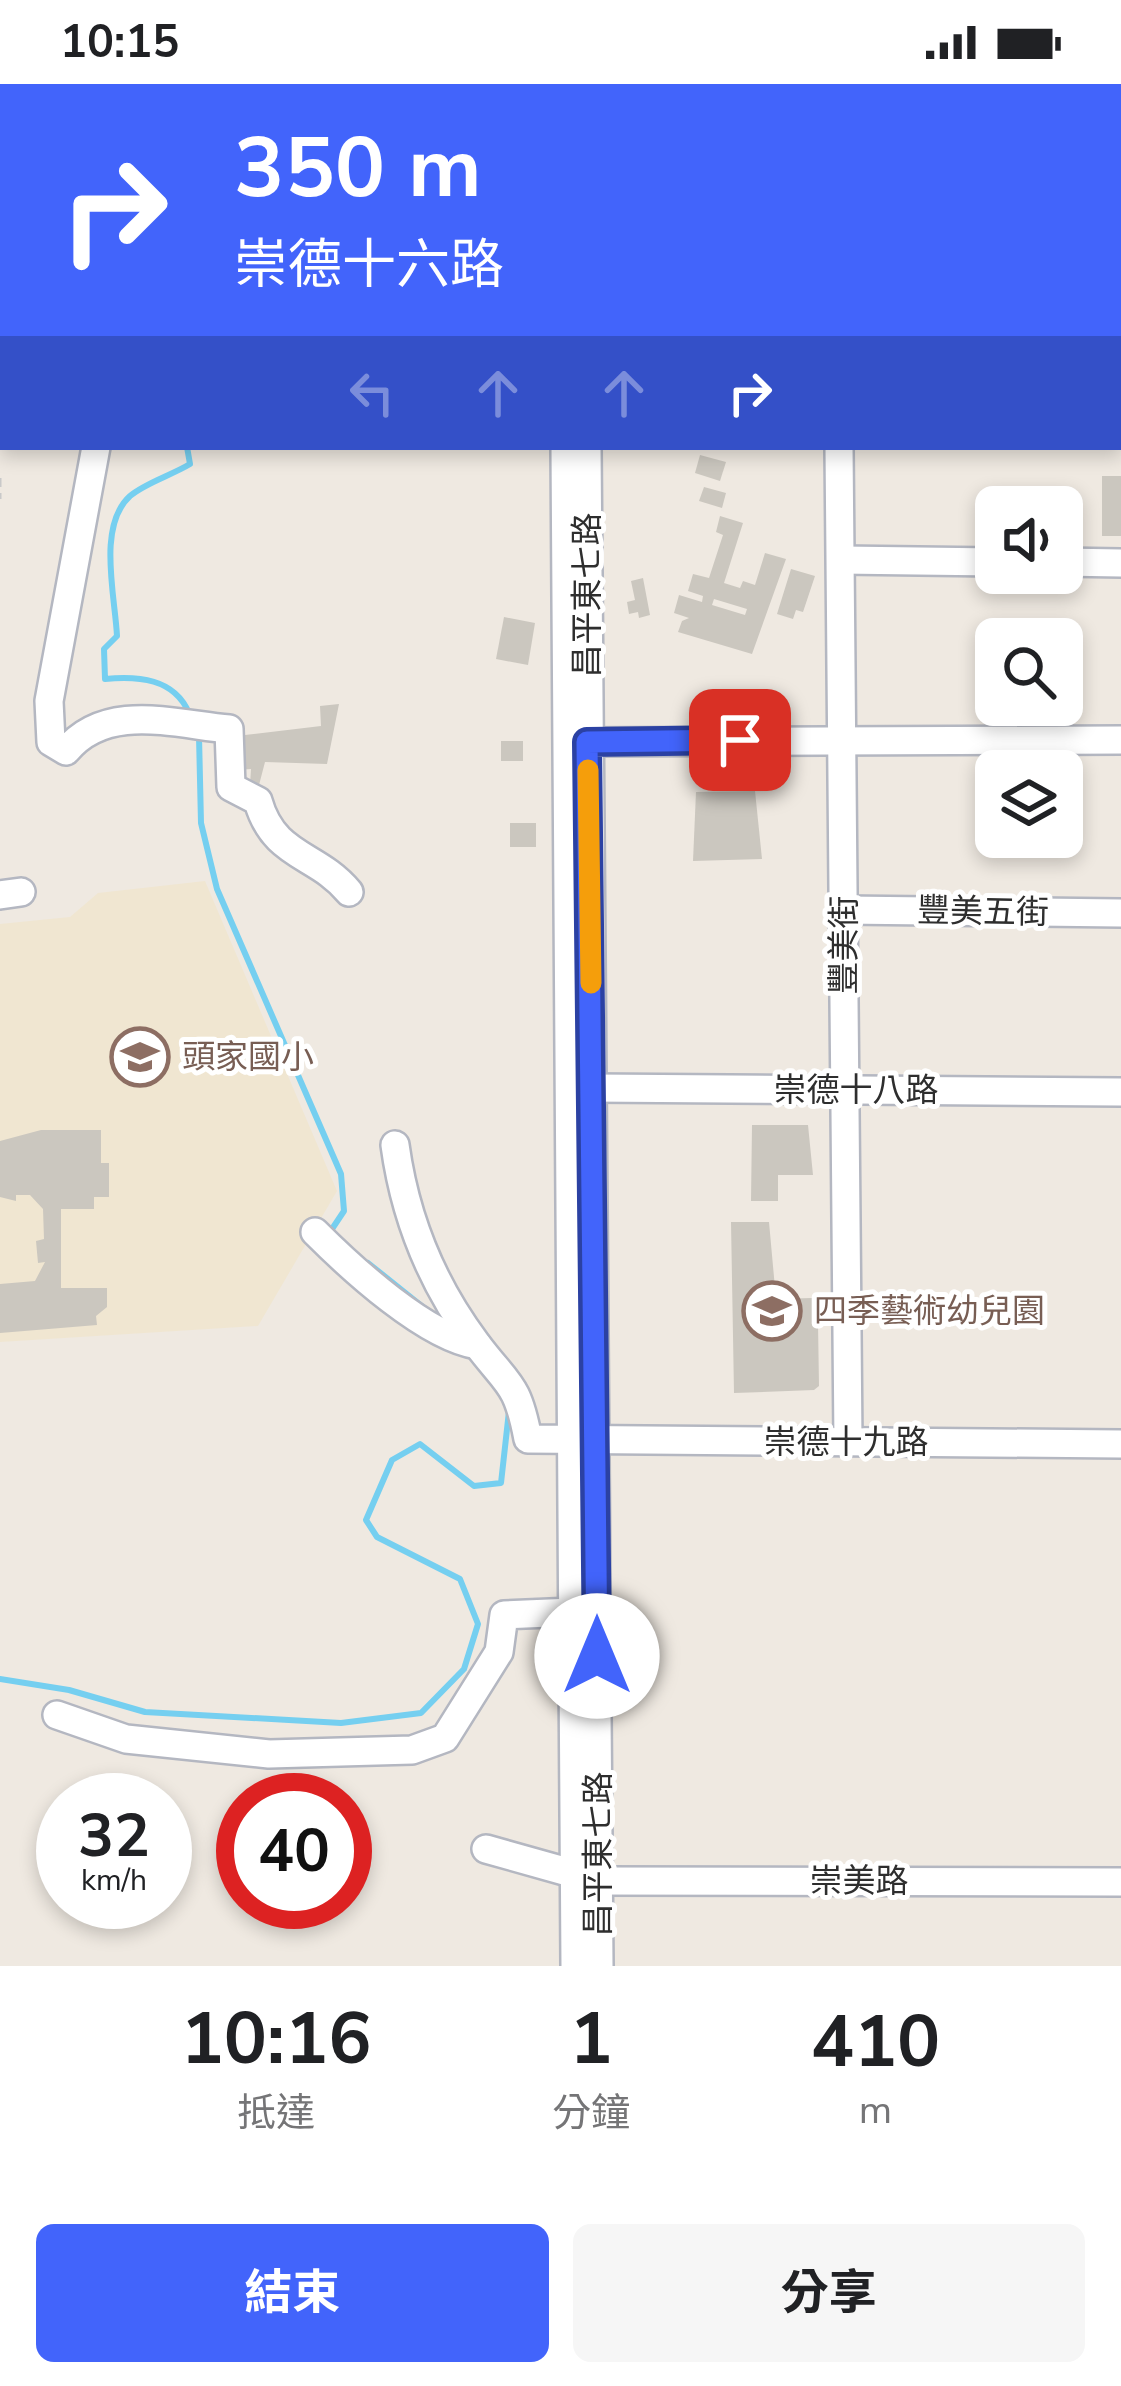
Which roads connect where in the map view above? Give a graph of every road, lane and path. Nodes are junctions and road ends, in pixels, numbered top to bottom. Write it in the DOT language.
graph roads {
  1 [pos="95,450"];
  2 [pos="565,450"];
  3 [pos="587,450"];
  4 [pos="839,450"];
  5 [pos="0,478"];
  6 [pos="0,499"];
  7 [pos="841,560"];
  8 [pos="975,562"];
  9 [pos="1083,562"];
  10 [pos="1121,563"];
  11 [pos="844,739"];
  12 [pos="1121,740"];
  13 [pos="577,742"];
  14 [pos="349,892"];
  15 [pos="844,910"];
  16 [pos="1121,913"];
  17 [pos="591,1088"];
  18 [pos="846,1090"];
  19 [pos="1121,1092"];
  20 [pos="395,1144"];
  21 [pos="315,1232"];
  22 [pos="477,1345"];
  23 [pos="584,1442"];
  24 [pos="848,1442"];
  25 [pos="1121,1444"];
  26 [pos="573,1612"];
  27 [pos="57,1715"];
  28 [pos="486,1849"];
  29 [pos="586,1877"];
  30 [pos="1121,1882"];
  31 [pos="575,1966"];
  32 [pos="599,1966"];
  1 -- 14 [label="street"];
  2 -- 13 [label="street, 昌平東七路"];
  3 -- 13 [label="street, 昌平東七路"];
  4 -- 7 [label="street, 豐美街"];
  5 -- 6 [label="path"];
  7 -- 8 [label="street"];
  7 -- 11 [label="street, 豐美街"];
  9 -- 10 [label="street"];
  11 -- 12 [label="street"];
  11 -- 13 [label="street"];
  11 -- 15 [label="street, 豐美街"];
  13 -- 17 [label="street, 昌平東七路"];
  13 -- 23 [label="street, 昌平東七路"];
  15 -- 16 [label="street, 豐美五街"];
  15 -- 18 [label="street, 豐美街"];
  17 -- 18 [label="street, 崇德十八路"];
  17 -- 23 [label="street, 昌平東七路"];
  18 -- 19 [label="street, 崇德十八路"];
  18 -- 24 [label="street, 豐美街"];
  20 -- 22 [label="street"];
  21 -- 22 [label="street"];
  22 -- 23 [label="street"];
  23 -- 24 [label="street, 崇德十九路"];
  23 -- 26 [label="street, 昌平東七路"];
  23 -- 29 [label="street, 昌平東七路"];
  24 -- 25 [label="street, 崇德十九路"];
  26 -- 27 [label="street"];
  26 -- 29 [label="street, 昌平東七路"];
  28 -- 29 [label="street, 崇美路"];
  29 -- 30 [label="street, 崇美路"];
  29 -- 31 [label="street, 昌平東七路"];
  29 -- 32 [label="street, 昌平東七路"];
}
